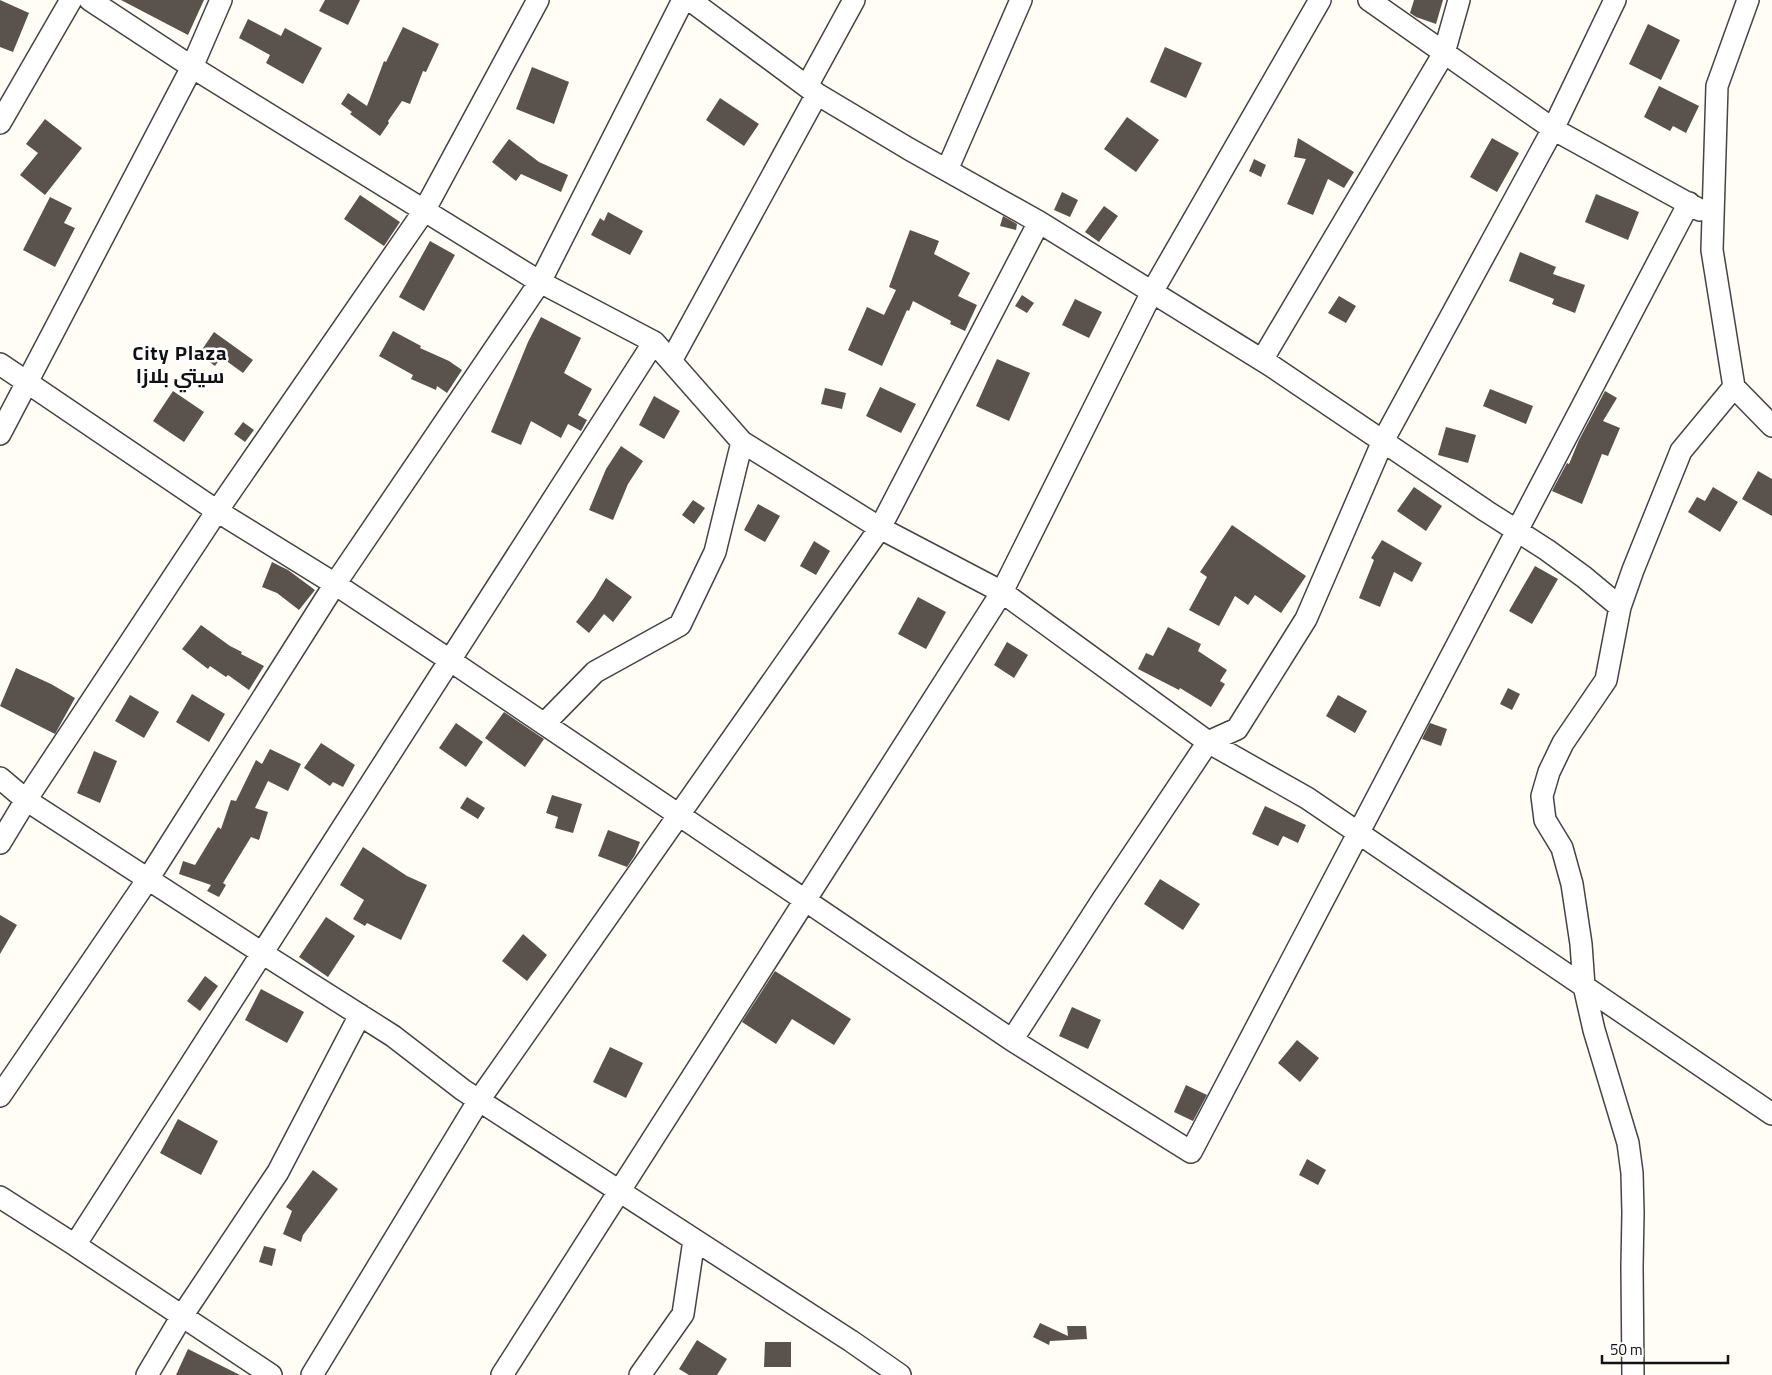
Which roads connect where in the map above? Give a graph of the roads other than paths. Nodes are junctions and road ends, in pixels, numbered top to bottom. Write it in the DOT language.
graph roads {
  1 [pos="70,0"];
  2 [pos="90,0"];
  3 [pos="221,0"];
  4 [pos="538,0"];
  5 [pos="683,0"];
  6 [pos="690,0"];
  7 [pos="854,0"];
  8 [pos="1022,0"];
  9 [pos="1320,0"];
  10 [pos="1369,0"];
  11 [pos="1459,0"];
  12 [pos="1615,0"];
  13 [pos="1748,0"];
  14 [pos="1444,53"];
  15 [pos="192,67"];
  16 [pos="812,90"];
  17 [pos="0,123"];
  18 [pos="1553,129"];
  19 [pos="947,170"];
  20 [pos="1689,203"];
  21 [pos="424,211"];
  22 [pos="1713,217"];
  23 [pos="1039,222"];
  24 [pos="540,282"];
  25 [pos="1152,292"];
  26 [pos="654,342"];
  27 [pos="1262,360"];
  28 [pos="670,361"];
  29 [pos="0,364"];
  30 [pos="28,382"];
  31 [pos="1734,387"];
  32 [pos="1772,426"];
  33 [pos="0,434"];
  34 [pos="1383,441"];
  35 [pos="742,442"];
  36 [pos="217,511"];
  37 [pos="880,528"];
  38 [pos="1517,531"];
  39 [pos="335,584"];
  40 [pos="1002,592"];
  41 [pos="1620,607"];
  42 [pos="451,661"];
  43 [pos="544,724"];
  44 [pos="1208,742"];
  45 [pos="0,778"];
  46 [pos="26,800"];
  47 [pos="679,815"];
  48 [pos="1359,832"];
  49 [pos="0,842"];
  50 [pos="148,879"];
  51 [pos="805,900"];
  52 [pos="262,953"];
  53 [pos="1584,986"];
  54 [pos="360,1015"];
  55 [pos="1012,1040"];
  56 [pos="0,1096"];
  57 [pos="478,1100"];
  58 [pos="1772,1114"];
  59 [pos="619,1191"];
  60 [pos="0,1197"];
  61 [pos="694,1240"];
  62 [pos="75,1245"];
  63 [pos="182,1316"];
  64 [pos="147,1375"];
  65 [pos="271,1375"];
  66 [pos="312,1375"];
  67 [pos="502,1375"];
  68 [pos="640,1375"];
  69 [pos="900,1375"];
  70 [pos="1634,1375"];
  1 -- 17 [label="street"];
  2 -- 15 [label="street"];
  3 -- 15 [label="street"];
  4 -- 21 [label="street"];
  5 -- 24 [label="street"];
  6 -- 16 [label="street"];
  7 -- 16 [label="street"];
  8 -- 19 [label="street"];
  9 -- 25 [label="street"];
  10 -- 14 [label="street"];
  11 -- 14 [label="street"];
  12 -- 18 [label="street"];
  13 -- 22 [label="street"];
  14 -- 18 [label="street"];
  14 -- 27 [label="street"];
  15 -- 21 [label="street"];
  15 -- 30 [label="street"];
  16 -- 19 [label="street"];
  16 -- 28 [label="street"];
  18 -- 20 [label="street"];
  18 -- 34 [label="street"];
  19 -- 23 [label="street"];
  20 -- 22 [label="street"];
  20 -- 38 [label="street"];
  21 -- 24 [label="street"];
  21 -- 36 [label="street"];
  22 -- 31 [label="street"];
  23 -- 25 [label="street"];
  23 -- 37 [label="street"];
  24 -- 26 [label="street"];
  24 -- 39 [label="street"];
  25 -- 27 [label="street"];
  25 -- 40 [label="street"];
  26 -- 28 [label="street"];
  26 -- 42 [label="street"];
  27 -- 34 [label="street"];
  28 -- 35 [label="street"];
  29 -- 30 [label="street"];
  30 -- 33 [label="street"];
  30 -- 36 [label="street"];
  31 -- 32 [label="street"];
  31 -- 41 [label="street"];
  34 -- 38 [label="street"];
  34 -- 44 [label="street"];
  35 -- 37 [label="street"];
  35 -- 43 [label="street"];
  36 -- 39 [label="street"];
  36 -- 46 [label="street"];
  37 -- 40 [label="street"];
  37 -- 47 [label="street"];
  38 -- 41 [label="street"];
  38 -- 48 [label="street"];
  39 -- 42 [label="street"];
  39 -- 50 [label="street"];
  40 -- 44 [label="street"];
  40 -- 51 [label="street"];
  41 -- 53 [label="street"];
  42 -- 43 [label="street"];
  42 -- 52 [label="street"];
  43 -- 47 [label="street"];
  44 -- 48 [label="street"];
  44 -- 55 [label="street"];
  45 -- 46 [label="street"];
  46 -- 49 [label="street"];
  46 -- 50 [label="street"];
  47 -- 51 [label="street"];
  47 -- 57 [label="street"];
  48 -- 53 [label="street"];
  48 -- 55 [label="street"];
  50 -- 52 [label="street"];
  50 -- 56 [label="street"];
  51 -- 55 [label="street"];
  51 -- 59 [label="street"];
  52 -- 54 [label="street"];
  52 -- 62 [label="street"];
  53 -- 58 [label="street"];
  53 -- 70 [label="street"];
  54 -- 57 [label="street"];
  54 -- 63 [label="street"];
  57 -- 59 [label="street"];
  57 -- 66 [label="street"];
  59 -- 61 [label="street"];
  59 -- 67 [label="street"];
  60 -- 62 [label="street"];
  61 -- 68 [label="street"];
  61 -- 69 [label="street"];
  62 -- 63 [label="street"];
  63 -- 64 [label="street"];
  63 -- 65 [label="street"];
}
